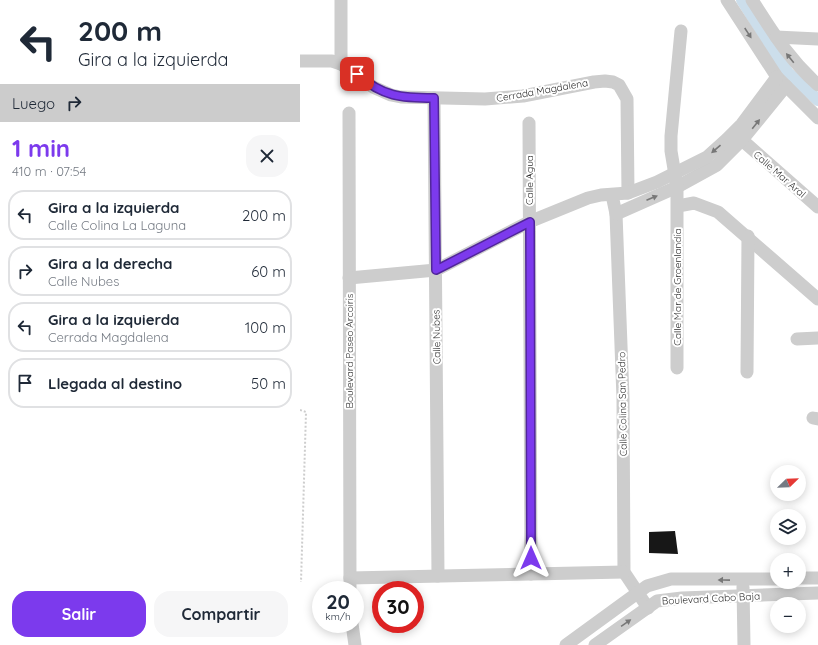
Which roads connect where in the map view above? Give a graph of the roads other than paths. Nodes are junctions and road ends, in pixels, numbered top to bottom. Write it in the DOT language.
graph roads {
  1 [pos="341,0"];
  2 [pos="727,0"];
  3 [pos="752,0"];
  4 [pos="681,31"];
  5 [pos="776,37"];
  6 [pos="818,39"];
  7 [pos="300,61"];
  8 [pos="341,64"];
  9 [pos="782,81"];
  10 [pos="818,85"];
  11 [pos="434,98"];
  12 [pos="349,113"];
  13 [pos="818,118"];
  14 [pos="529,123"];
  15 [pos="742,140"];
  16 [pos="675,173"];
  17 [pos="677,187"];
  18 [pos="628,192"];
  19 [pos="612,195"];
  20 [pos="678,206"];
  21 [pos="818,207"];
  22 [pos="616,214"];
  23 [pos="530,222"];
  24 [pos="748,236"];
  25 [pos="436,270"];
  26 [pos="349,278"];
  27 [pos="816,294"];
  28 [pos="818,338"];
  29 [pos="797,339"];
  30 [pos="677,368"];
  31 [pos="747,372"];
  32 [pos="624,572"];
  33 [pos="531,574"];
  34 [pos="438,576"];
  35 [pos="806,578"];
  36 [pos="818,578"];
  37 [pos="770,579"];
  38 [pos="743,580"];
  39 [pos="350,581"];
  40 [pos="364,583"];
  41 [pos="637,592"];
  42 [pos="818,593"];
  43 [pos="743,595"];
  44 [pos="648,608"];
  45 [pos="353,633"];
  46 [pos="355,645"];
  47 [pos="566,645"];
  48 [pos="595,645"];
  49 [pos="744,645"];
  1 -- 8 [label="street"];
  2 -- 9 [label="street, one-way"];
  3 -- 5 [label="street"];
  4 -- 16 [label="street, Calle Mar de Groenlandia"];
  5 -- 6 [label="street"];
  10 -- 5 [label="street, one-way"];
  7 -- 8 [label="street, Cerrada Magdalena"];
  8 -- 11 [label="street, Cerrada Magdalena"];
  9 -- 13 [label="street"];
  15 -- 9 [label="street, one-way"];
  9 -- 16 [label="street, one-way"];
  11 -- 18 [label="street, Cerrada Magdalena"];
  11 -- 25 [label="street, Calle Nubes"];
  12 -- 26 [label="street, Boulevard Paseo Arcoiris"];
  14 -- 23 [label="street, Calle Agua"];
  15 -- 17 [label="street"];
  15 -- 21 [label="street, Calle Mar Aral"];
  16 -- 17 [label="street, Calle Mar de Groenlandia"];
  16 -- 18 [label="street"];
  17 -- 20 [label="street, Calle Mar de Groenlandia"];
  22 -- 17 [label="street, one-way"];
  18 -- 19 [label="street"];
  19 -- 22 [label="street, Calle Colina San Pedro"];
  19 -- 23 [label="street"];
  20 -- 24 [label="street"];
  20 -- 30 [label="street, Calle Mar de Groenlandia"];
  22 -- 32 [label="street, Calle Colina San Pedro"];
  23 -- 25 [label="street"];
  23 -- 33 [label="street, Calle Agua"];
  24 -- 27 [label="street"];
  24 -- 31 [label="street"];
  25 -- 26 [label="street"];
  25 -- 34 [label="street, Calle Nubes"];
  26 -- 39 [label="street, Boulevard Paseo Arcoiris"];
  28 -- 29 [label="street"];
  32 -- 33 [label="street"];
  32 -- 41 [label="street"];
  33 -- 34 [label="street"];
  34 -- 40 [label="street"];
  35 -- 36 [label="street"];
  37 -- 38 [label="street, Boulevard Cabo Baja"];
  38 -- 41 [label="street, Boulevard Cabo Baja, one-way"];
  38 -- 43 [label="street"];
  41 -- 44 [label="street"];
  41 -- 47 [label="street, Boulevard Cabo Baja"];
  42 -- 43 [label="street, Boulevard Cabo Baja"];
  43 -- 44 [label="street, Boulevard Cabo Baja"];
  43 -- 49 [label="street"];
  48 -- 44 [label="street, Boulevard Cabo Baja, one-way"];
  45 -- 46 [label="street"];
}
